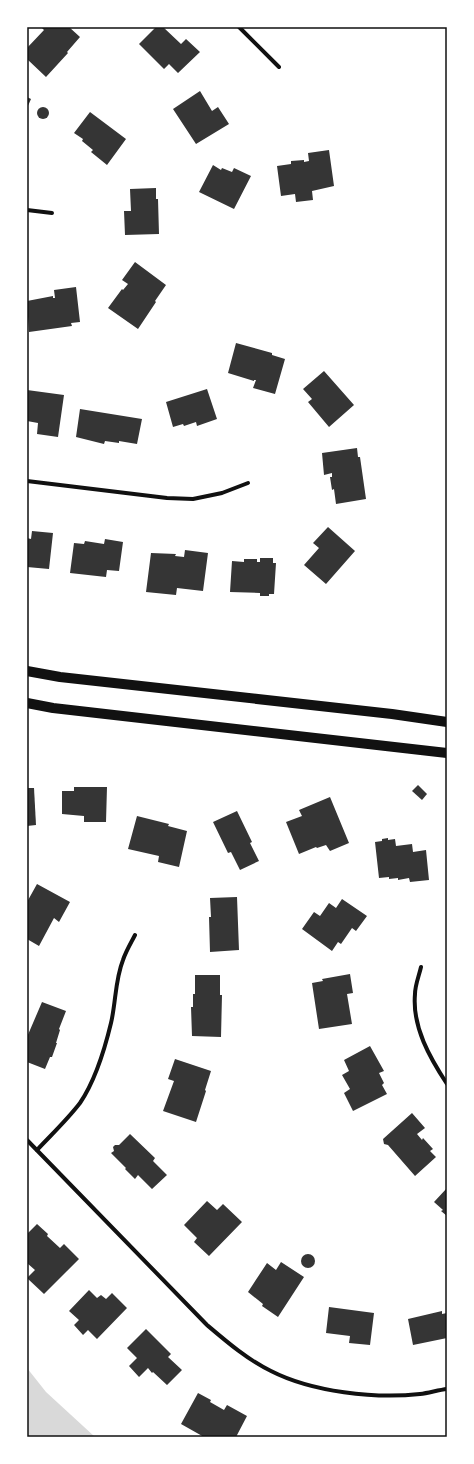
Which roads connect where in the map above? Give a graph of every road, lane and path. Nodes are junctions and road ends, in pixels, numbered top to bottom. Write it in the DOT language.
graph roads {
  1 [pos="239,27"];
  2 [pos="279,67"];
  3 [pos="27,210"];
  4 [pos="52,212"];
  5 [pos="27,481"];
  6 [pos="248,483"];
  7 [pos="27,671"];
  8 [pos="27,703"];
  9 [pos="447,722"];
  10 [pos="447,753"];
  11 [pos="135,935"];
  12 [pos="421,967"];
  13 [pos="447,1084"];
  14 [pos="27,1140"];
  15 [pos="37,1150"];
  16 [pos="447,1388"];
  1 -- 2 [label="street"];
  3 -- 4 [label="street"];
  5 -- 6 [label="street"];
  7 -- 9 [label="main road"];
  8 -- 10 [label="main road"];
  11 -- 15 [label="street"];
  12 -- 13 [label="street"];
  14 -- 15 [label="street"];
  15 -- 16 [label="street"];
}
